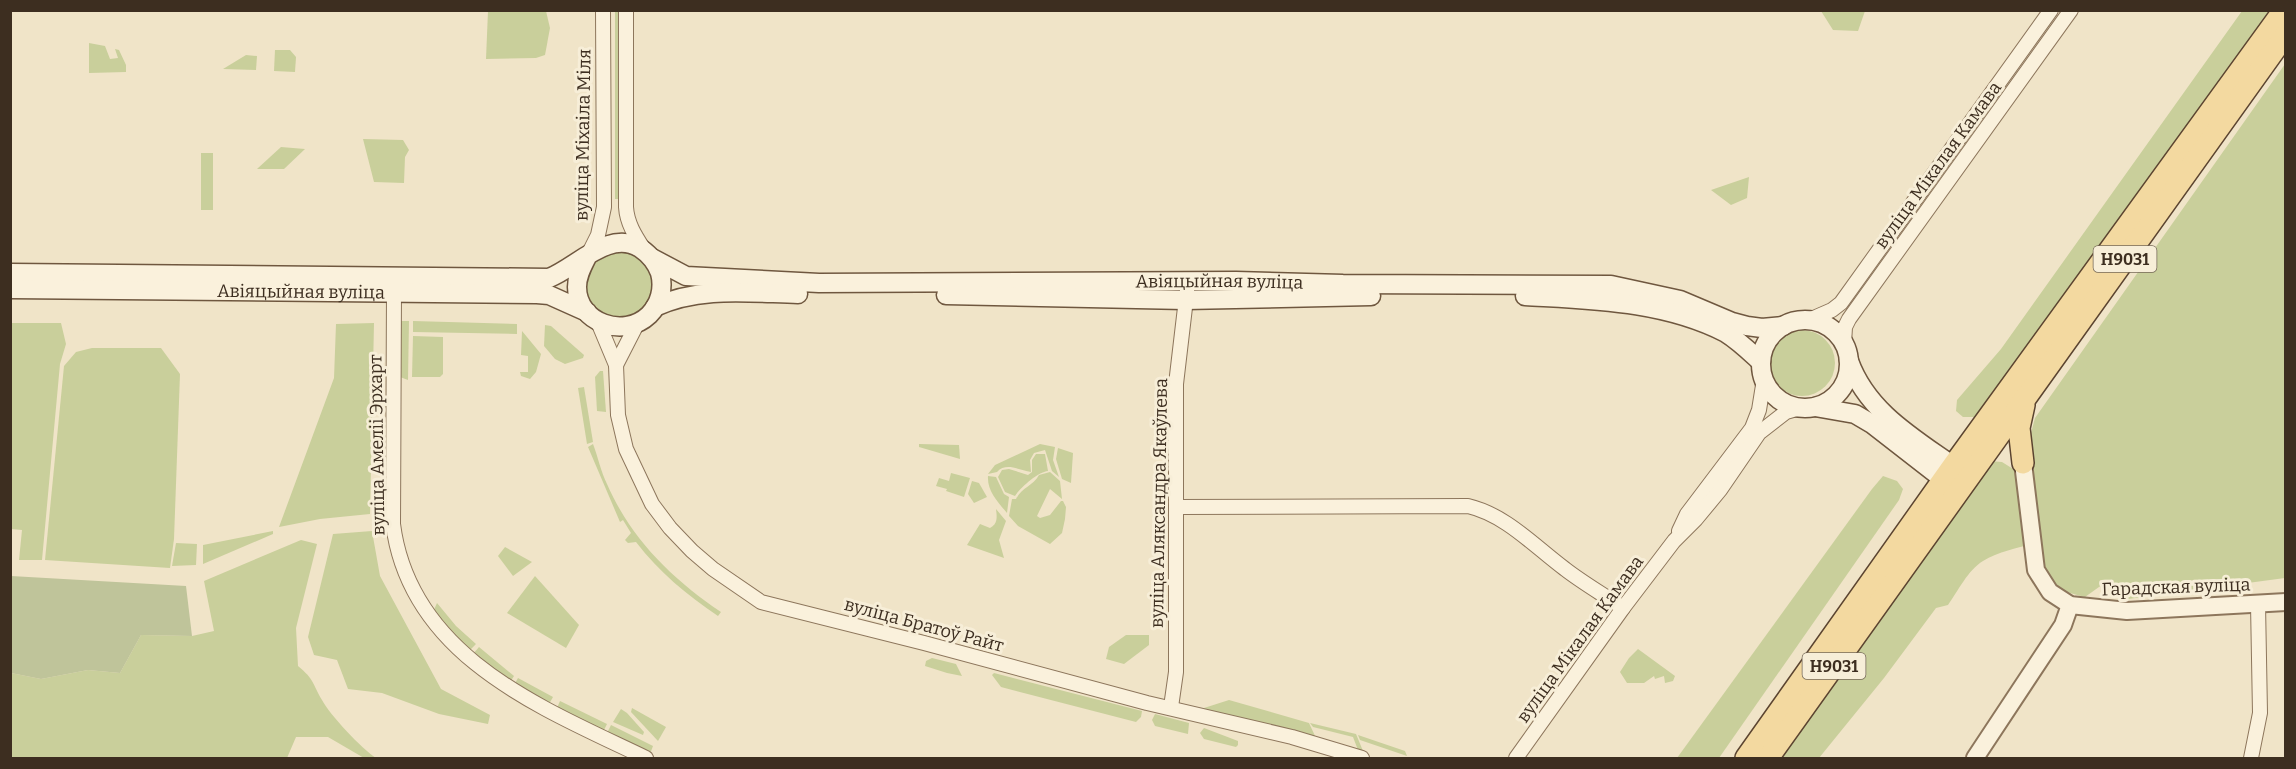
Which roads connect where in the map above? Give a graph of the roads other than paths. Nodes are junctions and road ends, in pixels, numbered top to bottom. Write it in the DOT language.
graph roads {
  1 [pos="603,10"];
  2 [pos="626,10"];
  3 [pos="2051,10"];
  4 [pos="2072,10"];
  5 [pos="2284,10"];
  6 [pos="2286,34"];
  7 [pos="648,254"];
  8 [pos="587,257"];
  9 [pos="10,273"];
  10 [pos="10,289"];
  11 [pos="394,291"];
  12 [pos="1187,291"];
  13 [pos="655,307"];
  14 [pos="592,317"];
  15 [pos="1809,320"];
  16 [pos="636,324"];
  17 [pos="1783,326"];
  18 [pos="1846,352"];
  19 [pos="616,365"];
  20 [pos="1762,370"];
  21 [pos="2028,395"];
  22 [pos="1807,407"];
  23 [pos="1979,461"];
  24 [pos="2023,463"];
  25 [pos="1953,476"];
  26 [pos="1176,507"];
  27 [pos="1674,541"];
  28 [pos="2286,602"];
  29 [pos="2258,604"];
  30 [pos="2070,605"];
  31 [pos="1623,608"];
  32 [pos="1171,707"];
  33 [pos="646,759"];
  34 [pos="1362,759"];
  35 [pos="1516,759"];
  36 [pos="1746,759"];
  37 [pos="1768,759"];
  38 [pos="1975,759"];
  39 [pos="2251,759"];
  1 -- 8 [label="street, вуліца Міхаіла Міля"];
  2 -- 7 [label="street"];
  3 -- 15 [label="street, вуліца Мікалая Камава"];
  4 -- 18 [label="street, вуліца Мікалая Камава"];
  5 -- 25 [label="main road, Н9031"];
  6 -- 21 [label="main road, Н9031"];
  7 -- 8 [label="main road"];
  7 -- 12 [label="main road, Авіяцыйная вуліца"];
  7 -- 13 [label="main road"];
  8 -- 9 [label="main road"];
  8 -- 14 [label="main road"];
  10 -- 11 [label="main road, Авіяцыйная вуліца"];
  11 -- 14 [label="main road, Авіяцыйная вуліца"];
  11 -- 33 [label="street, вуліца Амеліі Эрхарт"];
  12 -- 13 [label="main road, Авіяцыйная вуліца"];
  12 -- 17 [label="main road, Авіяцыйная вуліца"];
  12 -- 20 [label="main road, Авіяцыйная вуліца"];
  12 -- 26 [label="street, вуліца Аляксандра Якаўлева"];
  13 -- 16 [label="main road"];
  14 -- 16 [label="main road"];
  14 -- 19 [label="street"];
  15 -- 17 [label="main road"];
  15 -- 18 [label="main road"];
  16 -- 19 [label="street"];
  17 -- 20 [label="main road"];
  18 -- 22 [label="main road"];
  18 -- 25 [label="main road"];
  19 -- 32 [label="street, вуліца Братоў Райт"];
  20 -- 22 [label="main road"];
  20 -- 27 [label="street, вуліца Мікалая Камава"];
  21 -- 23 [label="main road, Н9031"];
  21 -- 24 [label="main road"];
  22 -- 25 [label="main road"];
  22 -- 27 [label="street, вуліца Мікалая Камава"];
  23 -- 24 [label="main road"];
  23 -- 25 [label="main road, Н9031"];
  24 -- 30 [label="street"];
  25 -- 36 [label="main road, Н9031"];
  25 -- 37 [label="main road, Н9031"];
  26 -- 31 [label="street"];
  26 -- 32 [label="street, вуліца Аляксандра Якаўлева"];
  27 -- 31 [label="street, вуліца Мікалая Камава"];
  28 -- 29 [label="street, Гарадская вуліца"];
  29 -- 30 [label="street, Гарадская вуліца"];
  29 -- 39 [label="street"];
  30 -- 38 [label="street"];
  31 -- 35 [label="street, вуліца Мікалая Камава"];
  32 -- 34 [label="street, вуліца Братоў Райт"];
}
